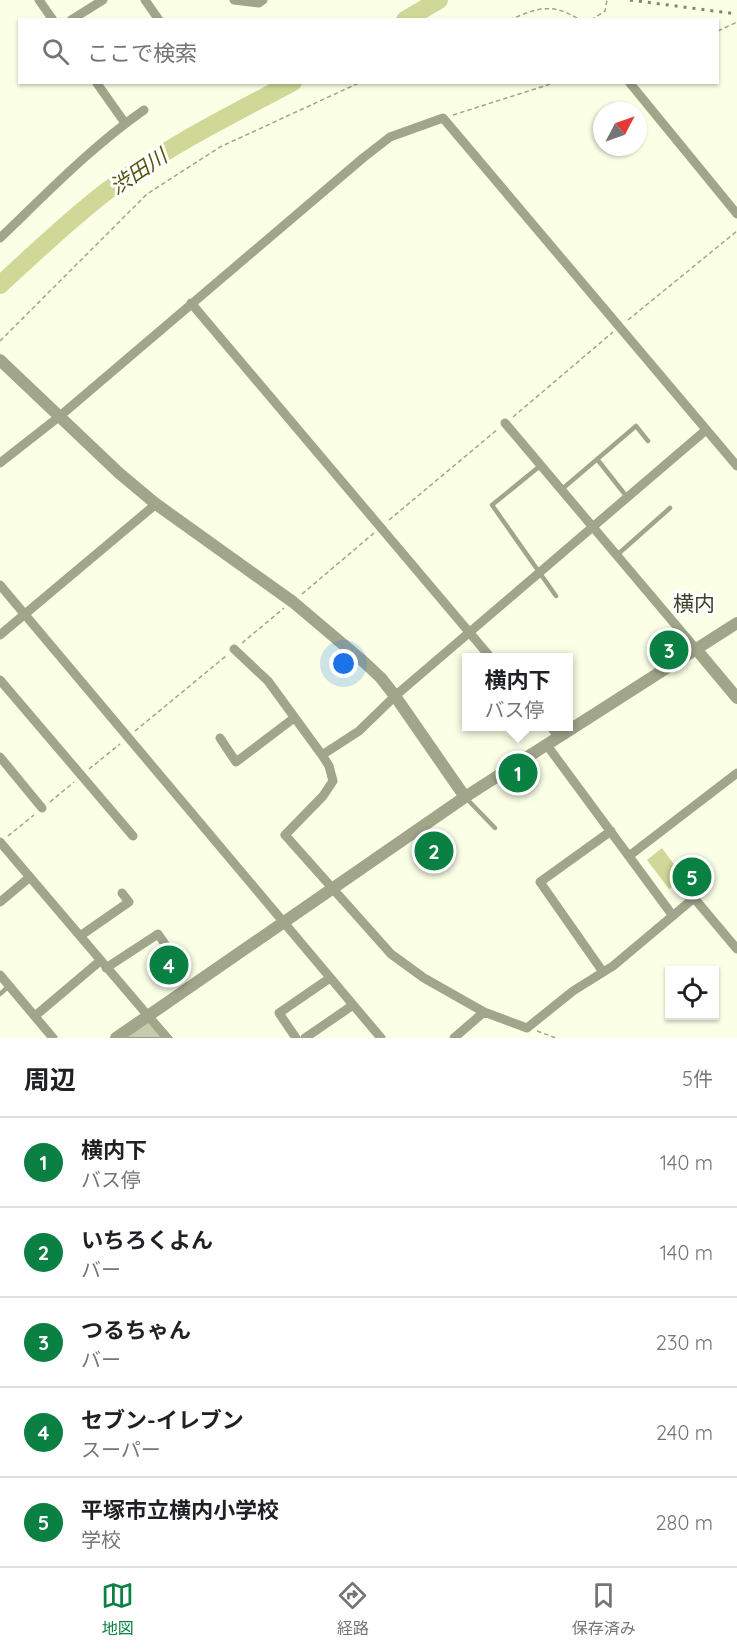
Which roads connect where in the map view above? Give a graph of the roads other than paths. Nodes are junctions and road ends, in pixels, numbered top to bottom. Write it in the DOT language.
graph roads {
  1 [pos="39,0"];
  2 [pos="103,0"];
  3 [pos="145,0"];
  4 [pos="234,0"];
  5 [pos="263,0"];
  6 [pos="52,18"];
  7 [pos="73,18"];
  8 [pos="158,18"];
  9 [pos="97,84"];
  10 [pos="631,84"];
  11 [pos="144,110"];
  12 [pos="125,123"];
  13 [pos="737,214"];
  14 [pos="0,238"];
  15 [pos="191,303"];
  16 [pos="0,360"];
  17 [pos="60,416"];
  18 [pos="506,423"];
  19 [pos="706,430"];
  20 [pos="648,441"];
  21 [pos="597,459"];
  22 [pos="0,464"];
  23 [pos="540,466"];
  24 [pos="737,466"];
  25 [pos="561,490"];
  26 [pos="628,498"];
  27 [pos="156,504"];
  28 [pos="670,508"];
  29 [pos="594,527"];
  30 [pos="617,555"];
  31 [pos="541,572"];
  32 [pos="0,585"];
  33 [pos="556,596"];
  34 [pos="24,615"];
  35 [pos="737,622"];
  36 [pos="469,632"];
  37 [pos="0,635"];
  38 [pos="696,649"];
  39 [pos="234,650"];
  40 [pos="487,653"];
  41 [pos="0,680"];
  42 [pos="735,691"];
  43 [pos="394,696"];
  44 [pos="294,718"];
  45 [pos="573,720"];
  46 [pos="554,731"];
  47 [pos="219,738"];
  48 [pos="546,744"];
  49 [pos="322,755"];
  50 [pos="0,757"];
  51 [pos="737,772"];
  52 [pos="465,797"];
  53 [pos="42,808"];
  54 [pos="495,828"];
  55 [pos="611,831"];
  56 [pos="133,836"];
  57 [pos="0,843"];
  58 [pos="629,856"];
  59 [pos="30,877"];
  60 [pos="334,889"];
  61 [pos="122,893"];
  62 [pos="0,902"];
  63 [pos="673,916"];
  64 [pos="285,924"];
  65 [pos="80,936"];
  66 [pos="737,949"];
  67 [pos="174,957"];
  68 [pos="103,964"];
  69 [pos="603,972"];
  70 [pos="0,975"];
  71 [pos="330,978"];
  72 [pos="9,986"];
  73 [pos="0,994"];
  74 [pos="354,1005"];
  75 [pos="484,1012"];
  76 [pos="148,1015"];
  77 [pos="35,1016"];
  78 [pos="379,1035"];
  79 [pos="53,1038"];
  80 [pos="116,1038"];
  81 [pos="167,1038"];
  82 [pos="296,1038"];
  83 [pos="305,1038"];
  84 [pos="366,1038"];
  85 [pos="454,1038"];
  1 -- 6 [label="street"];
  2 -- 7 [label="street"];
  3 -- 8 [label="street"];
  4 -- 5 [label="street"];
  9 -- 12 [label="street"];
  10 -- 13 [label="street"];
  11 -- 12 [label="street"];
  12 -- 14 [label="street"];
  15 -- 17 [label="street"];
  15 -- 19 [label="street"];
  15 -- 36 [label="street"];
  16 -- 17 [label="street"];
  17 -- 22 [label="street"];
  17 -- 27 [label="street"];
  18 -- 23 [label="street"];
  19 -- 24 [label="street"];
  19 -- 26 [label="street"];
  20 -- 21 [label="lane"];
  21 -- 25 [label="lane"];
  21 -- 26 [label="lane"];
  23 -- 25 [label="street"];
  23 -- 31 [label="lane"];
  25 -- 29 [label="street"];
  26 -- 29 [label="street"];
  27 -- 34 [label="street"];
  27 -- 43 [label="street"];
  28 -- 30 [label="lane"];
  29 -- 30 [label="street"];
  29 -- 31 [label="street"];
  30 -- 38 [label="street"];
  31 -- 33 [label="lane"];
  31 -- 36 [label="street"];
  32 -- 34 [label="street"];
  34 -- 37 [label="street"];
  34 -- 64 [label="street"];
  35 -- 38 [label="street"];
  36 -- 40 [label="street"];
  36 -- 43 [label="street"];
  38 -- 42 [label="street"];
  38 -- 45 [label="street"];
  39 -- 44 [label="street"];
  41 -- 56 [label="street"];
  43 -- 49 [label="street"];
  43 -- 52 [label="street"];
  44 -- 47 [label="street"];
  44 -- 49 [label="street"];
  46 -- 48 [label="street"];
  48 -- 52 [label="street"];
  48 -- 55 [label="street"];
  49 -- 60 [label="street"];
  50 -- 53 [label="street"];
  51 -- 58 [label="street"];
  52 -- 54 [label="lane"];
  52 -- 60 [label="street"];
  55 -- 58 [label="street"];
  55 -- 69 [label="street"];
  57 -- 59 [label="street"];
  58 -- 63 [label="street"];
  59 -- 62 [label="street"];
  59 -- 65 [label="street"];
  60 -- 64 [label="street"];
  60 -- 75 [label="street"];
  61 -- 65 [label="street"];
  63 -- 66 [label="street"];
  63 -- 69 [label="street"];
  64 -- 71 [label="street"];
  64 -- 76 [label="street"];
  65 -- 68 [label="street"];
  67 -- 68 [label="street"];
  68 -- 76 [label="street"];
  68 -- 77 [label="street"];
  69 -- 75 [label="street"];
  70 -- 72 [label="street"];
  71 -- 74 [label="street"];
  71 -- 82 [label="street"];
  72 -- 73 [label="lane"];
  72 -- 77 [label="street"];
  74 -- 78 [label="street"];
  74 -- 83 [label="street"];
  75 -- 85 [label="street"];
  76 -- 80 [label="street"];
  76 -- 81 [label="street"];
  77 -- 79 [label="street"];
  78 -- 84 [label="street"];
}
